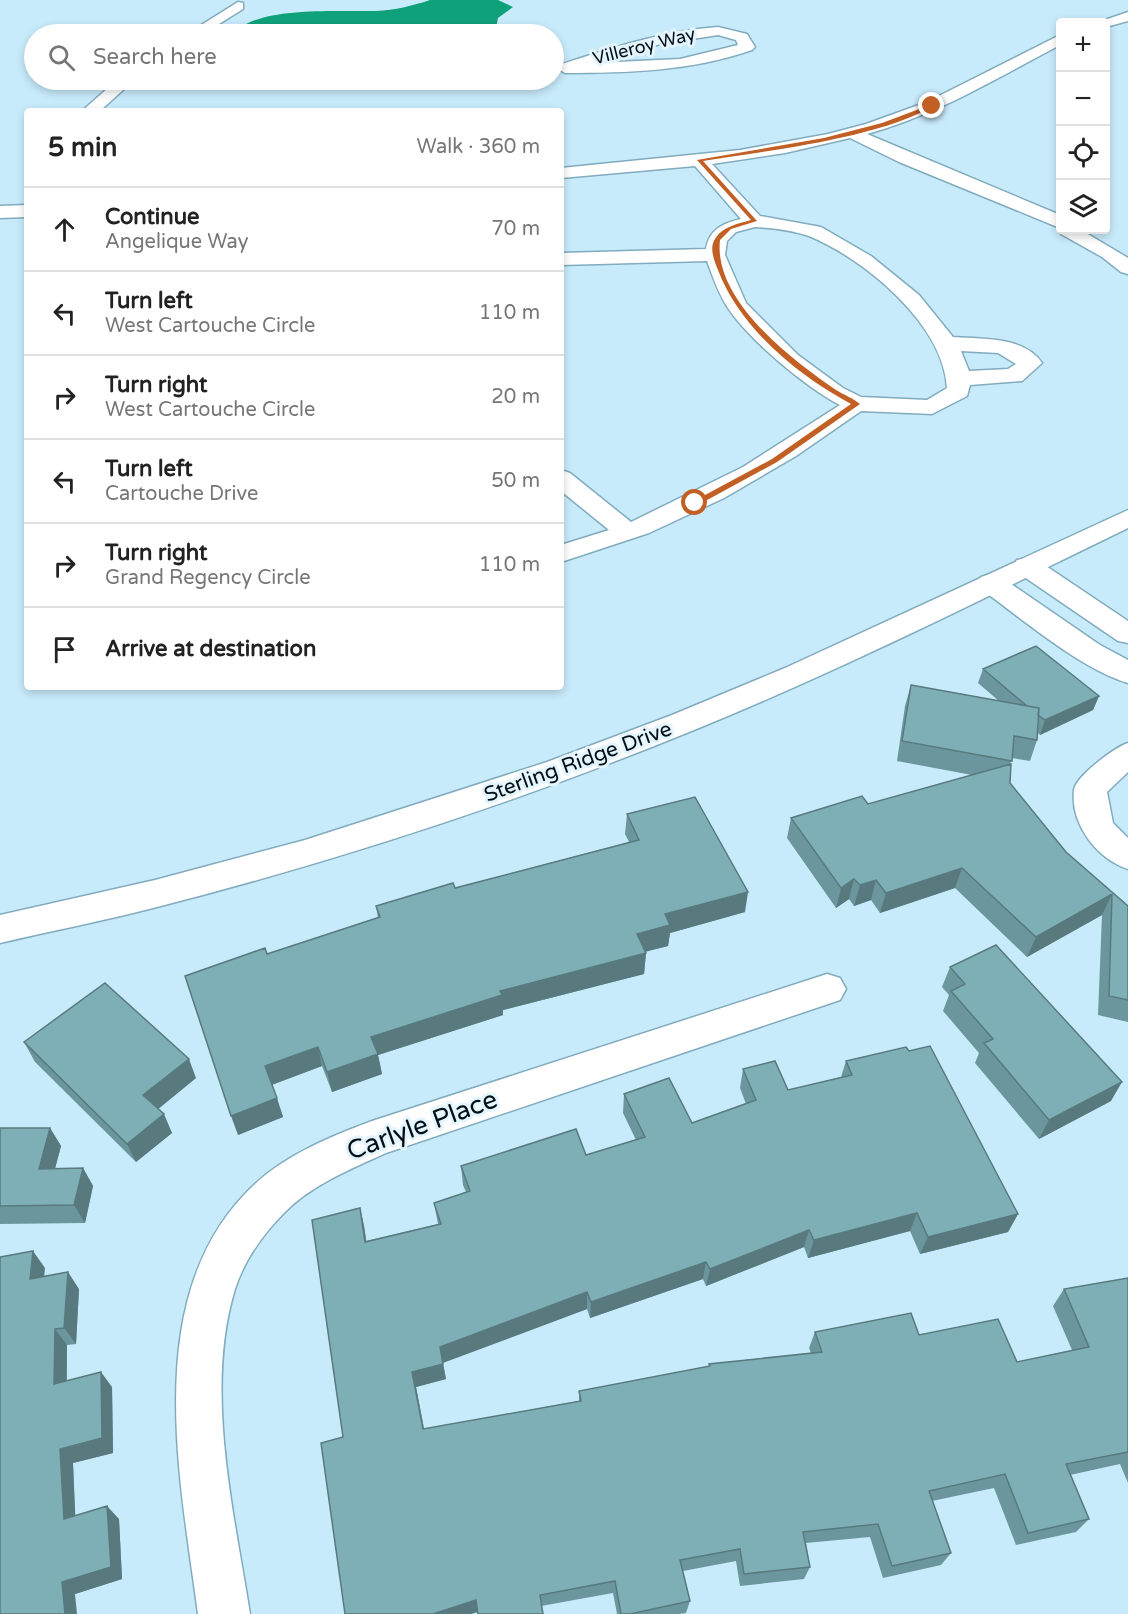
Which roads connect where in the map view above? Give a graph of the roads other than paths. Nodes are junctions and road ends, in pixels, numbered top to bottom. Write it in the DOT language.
graph roads {
  1 [pos="252,0"];
  2 [pos="240,3"];
  3 [pos="1128,16"];
  4 [pos="1110,22"];
  5 [pos="209,24"];
  6 [pos="1056,41"];
  7 [pos="564,67"];
  8 [pos="564,68"];
  9 [pos="114,90"];
  10 [pos="93,108"];
  11 [pos="852,133"];
  12 [pos="699,160"];
  13 [pos="564,173"];
  14 [pos="24,194"];
  15 [pos="14,212"];
  16 [pos="754,221"];
  17 [pos="1056,222"];
  18 [pos="1078,234"];
  19 [pos="1091,234"];
  20 [pos="1128,252"];
  21 [pos="715,255"];
  22 [pos="564,259"];
  23 [pos="1128,268"];
  24 [pos="945,343"];
  25 [pos="961,378"];
  26 [pos="856,404"];
  27 [pos="564,480"];
  28 [pos="1128,518"];
  29 [pos="628,532"];
  30 [pos="564,553"];
  31 [pos="1027,566"];
  32 [pos="991,583"];
  33 [pos="1128,634"];
  34 [pos="1128,673"];
  35 [pos="1128,754"];
  36 [pos="1128,856"];
  37 [pos="0,929"];
  38 [pos="827,989"];
  39 [pos="224,1614"];
  1 -- 2 [label="street"];
  2 -- 5 [label="street"];
  3 -- 4 [label="street"];
  6 -- 11 [label="street"];
  7 -- 8 [label="street, Villeroy Way"];
  9 -- 10 [label="street"];
  11 -- 12 [label="street"];
  11 -- 17 [label="street"];
  12 -- 13 [label="street"];
  12 -- 16 [label="street"];
  14 -- 15 [label="street"];
  16 -- 21 [label="street"];
  16 -- 24 [label="street"];
  18 -- 23 [label="street"];
  19 -- 20 [label="street"];
  21 -- 22 [label="street"];
  21 -- 26 [label="street"];
  24 -- 25 [label="street"];
  24 -- 25 [label="street"];
  25 -- 26 [label="street"];
  26 -- 29 [label="street"];
  27 -- 29 [label="street"];
  28 -- 31 [label="street, Sterling Ridge Drive"];
  29 -- 30 [label="street"];
  31 -- 32 [label="street, Sterling Ridge Drive"];
  31 -- 33 [label="street"];
  32 -- 34 [label="street"];
  32 -- 37 [label="street, Sterling Ridge Drive"];
  35 -- 36 [label="street"];
  38 -- 39 [label="street, Carlyle Place"];
}
